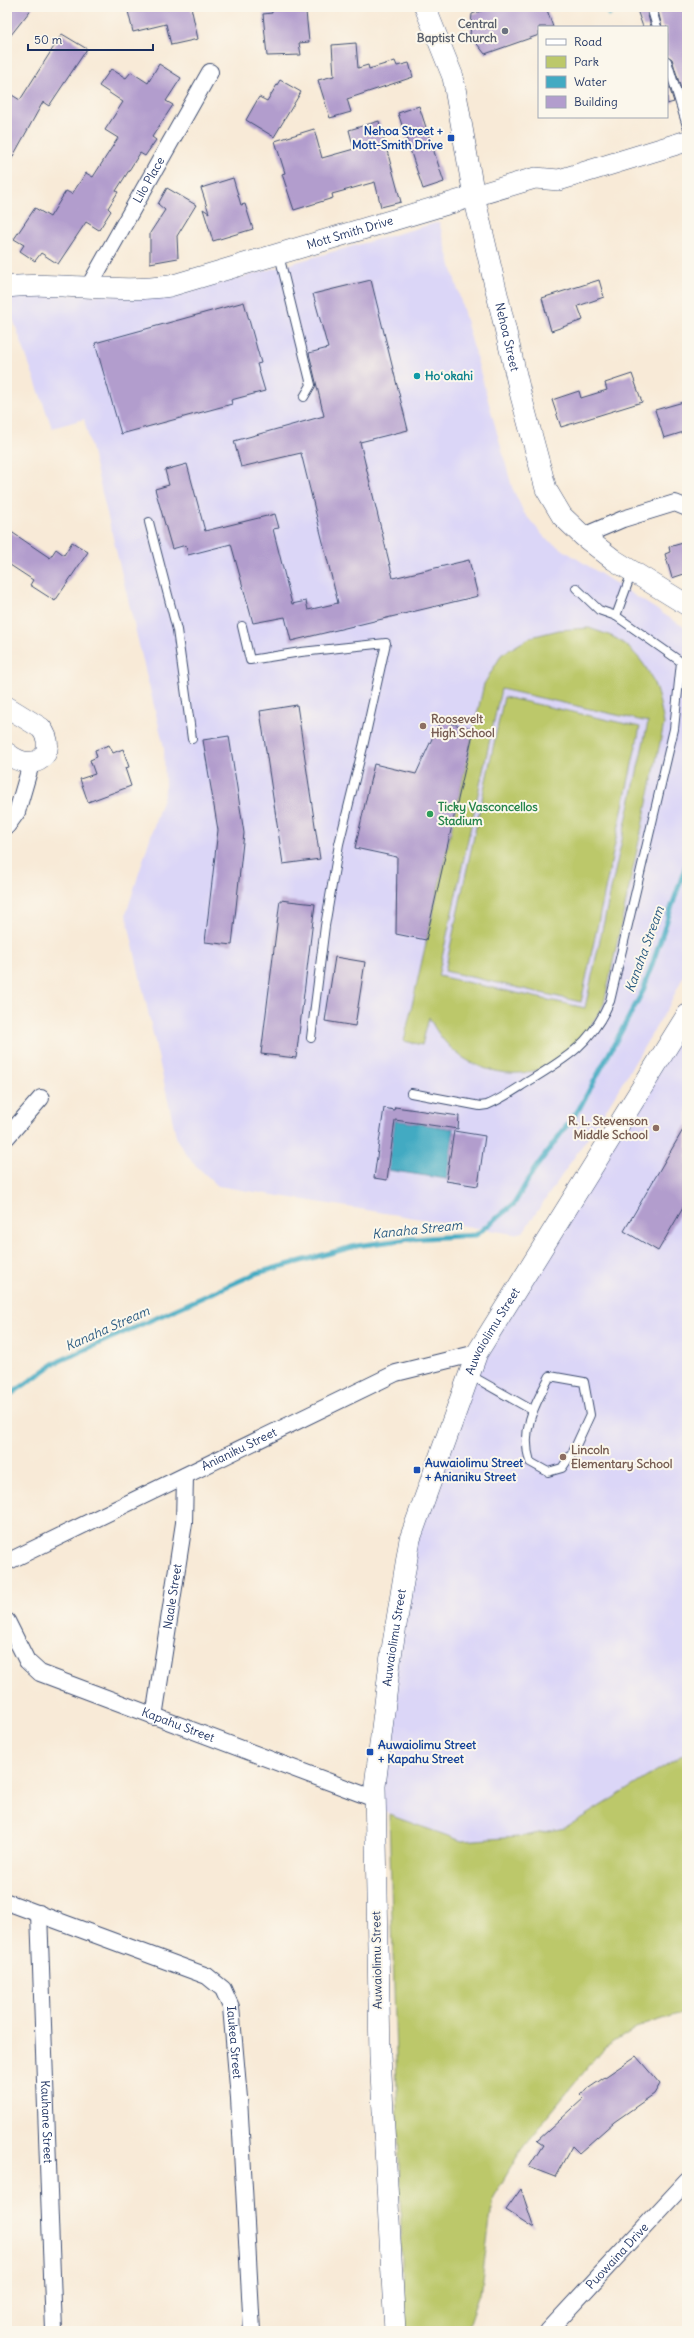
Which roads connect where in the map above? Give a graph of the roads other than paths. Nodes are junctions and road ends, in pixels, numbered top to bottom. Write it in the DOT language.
graph roads {
  1 [pos="425,7"];
  2 [pos="651,7"];
  3 [pos="657,26"];
  4 [pos="668,64"];
  5 [pos="210,72"];
  6 [pos="687,126"];
  7 [pos="687,141"];
  8 [pos="474,196"];
  9 [pos="279,255"];
  10 [pos="7,287"];
  11 [pos="88,288"];
  12 [pos="304,397"];
  13 [pos="687,508"];
  14 [pos="149,522"];
  15 [pos="583,536"];
  16 [pos="632,571"];
  17 [pos="576,588"];
  18 [pos="687,604"];
  19 [pos="616,616"];
  20 [pos="242,626"];
  21 [pos="684,664"];
  22 [pos="7,707"];
  23 [pos="192,738"];
  24 [pos="7,753"];
  25 [pos="31,764"];
  26 [pos="7,826"];
  27 [pos="687,1015"];
  28 [pos="311,1038"];
  29 [pos="411,1093"];
  30 [pos="41,1098"];
  31 [pos="7,1137"];
  32 [pos="477,1353"];
  33 [pos="469,1375"];
  34 [pos="532,1410"];
  35 [pos="185,1476"];
  36 [pos="7,1562"];
  37 [pos="7,1621"];
  38 [pos="154,1717"];
  39 [pos="375,1799"];
  40 [pos="7,1902"];
  41 [pos="39,1914"];
  42 [pos="687,2181"];
  43 [pos="54,2331"];
  44 [pos="252,2331"];
  45 [pos="395,2331"];
  46 [pos="548,2331"];
  1 -- 8 [label="street, Nehoa Street"];
  2 -- 3 [label="lane"];
  4 -- 6 [label="lane"];
  5 -- 11 [label="street, Lilo Place"];
  7 -- 8 [label="street, Mott Smith Drive"];
  8 -- 9 [label="street, Mott Smith Drive"];
  8 -- 15 [label="street, Nehoa Street"];
  9 -- 11 [label="street, Mott Smith Drive"];
  9 -- 12 [label="lane"];
  10 -- 11 [label="street, Mott Smith Drive"];
  13 -- 15 [label="street"];
  14 -- 23 [label="lane"];
  15 -- 16 [label="street, Nehoa Street"];
  16 -- 18 [label="street, Nehoa Street"];
  16 -- 19 [label="lane"];
  17 -- 19 [label="lane"];
  19 -- 21 [label="lane"];
  20 -- 28 [label="lane"];
  21 -- 29 [label="lane"];
  22 -- 25 [label="street"];
  24 -- 25 [label="street"];
  25 -- 26 [label="street"];
  27 -- 32 [label="street, Auwaiolimu Street"];
  30 -- 31 [label="street"];
  32 -- 33 [label="street, Auwaiolimu Street"];
  32 -- 35 [label="street, Anianiku Street"];
  33 -- 34 [label="lane"];
  33 -- 39 [label="street, Auwaiolimu Street"];
  34 -- 34 [label="lane"];
  35 -- 36 [label="street, Anianiku Street"];
  35 -- 38 [label="street, Naale Street"];
  37 -- 38 [label="street, Kapahu Street"];
  38 -- 39 [label="street, Kapahu Street"];
  39 -- 45 [label="street, Auwaiolimu Street"];
  40 -- 41 [label="street, Iaukea Street"];
  41 -- 43 [label="street, Kauhane Street"];
  41 -- 44 [label="street, Iaukea Street"];
  42 -- 46 [label="street, Puowaina Drive"];
}
